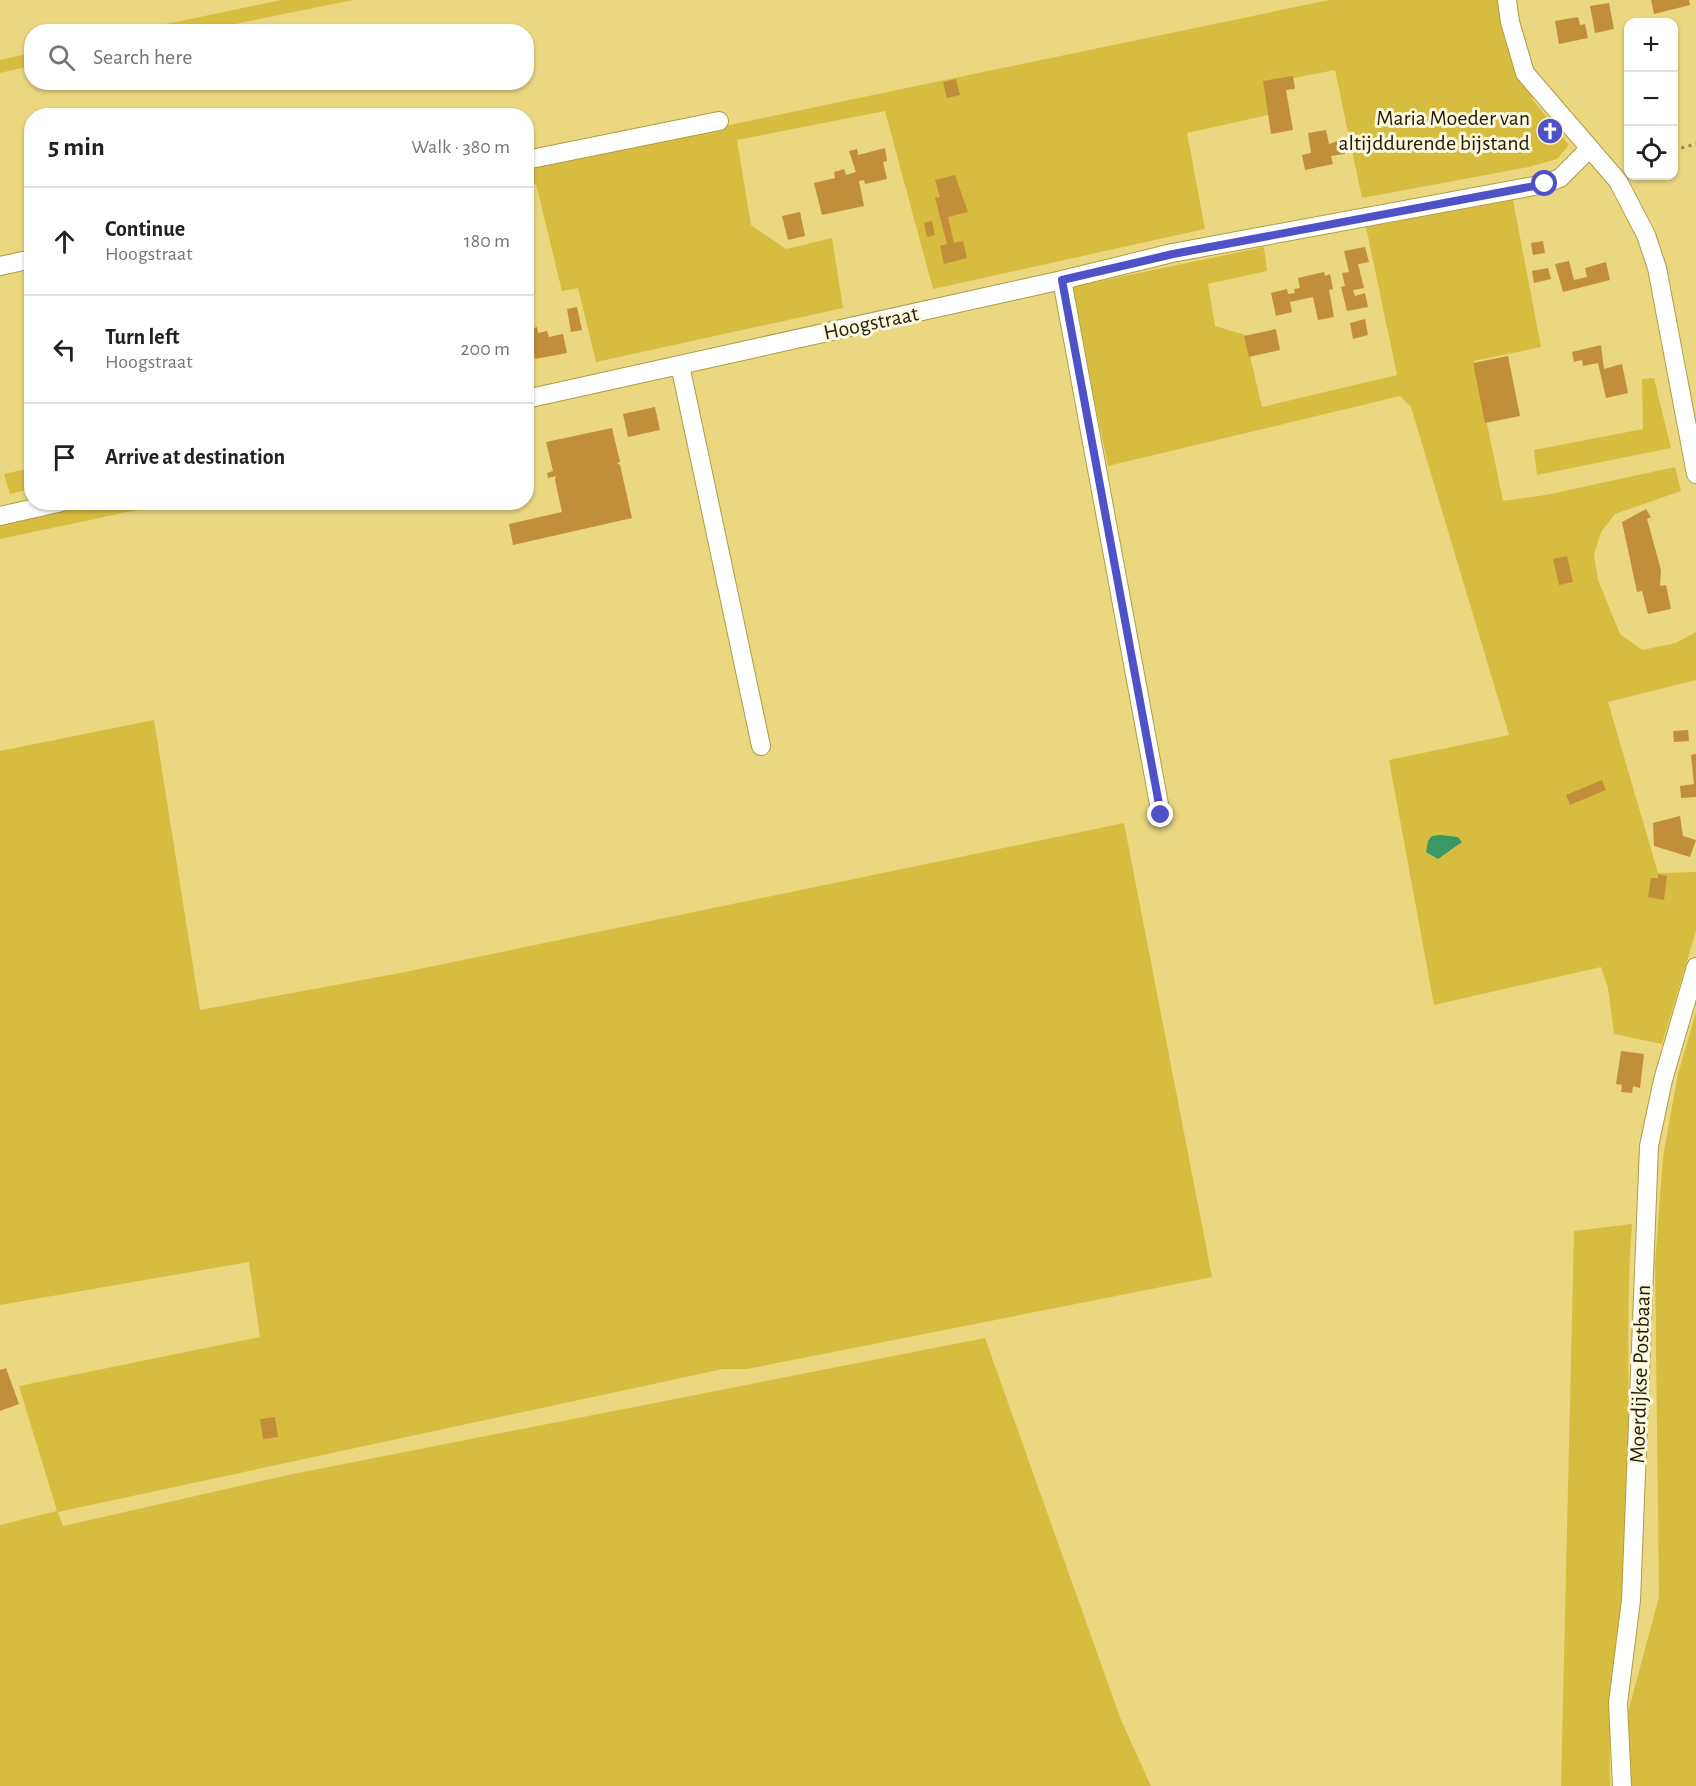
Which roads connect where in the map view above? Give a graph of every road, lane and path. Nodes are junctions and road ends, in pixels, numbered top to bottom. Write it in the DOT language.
graph roads {
  1 [pos="1507,0"];
  2 [pos="719,121"];
  3 [pos="1696,144"];
  4 [pos="1590,148"];
  5 [pos="1678,149"];
  6 [pos="534,158"];
  7 [pos="24,261"];
  8 [pos="0,266"];
  9 [pos="1062,280"];
  10 [pos="1676,360"];
  11 [pos="680,365"];
  12 [pos="1696,390"];
  13 [pos="534,397"];
  14 [pos="1696,474"];
  15 [pos="27,510"];
  16 [pos="0,516"];
  17 [pos="760,746"];
  18 [pos="1161,815"];
  19 [pos="1696,967"];
  20 [pos="1622,1786"];
  1 -- 4 [label="street"];
  2 -- 6 [label="street"];
  3 -- 5 [label="path"];
  4 -- 9 [label="street, Hoogstraat"];
  4 -- 10 [label="street"];
  7 -- 8 [label="street"];
  9 -- 11 [label="street, Hoogstraat"];
  9 -- 18 [label="street"];
  10 -- 12 [label="street"];
  10 -- 14 [label="street"];
  11 -- 13 [label="street, Hoogstraat"];
  11 -- 17 [label="street"];
  15 -- 16 [label="street"];
  19 -- 20 [label="street, Moerdijkse Postbaan"];
}
